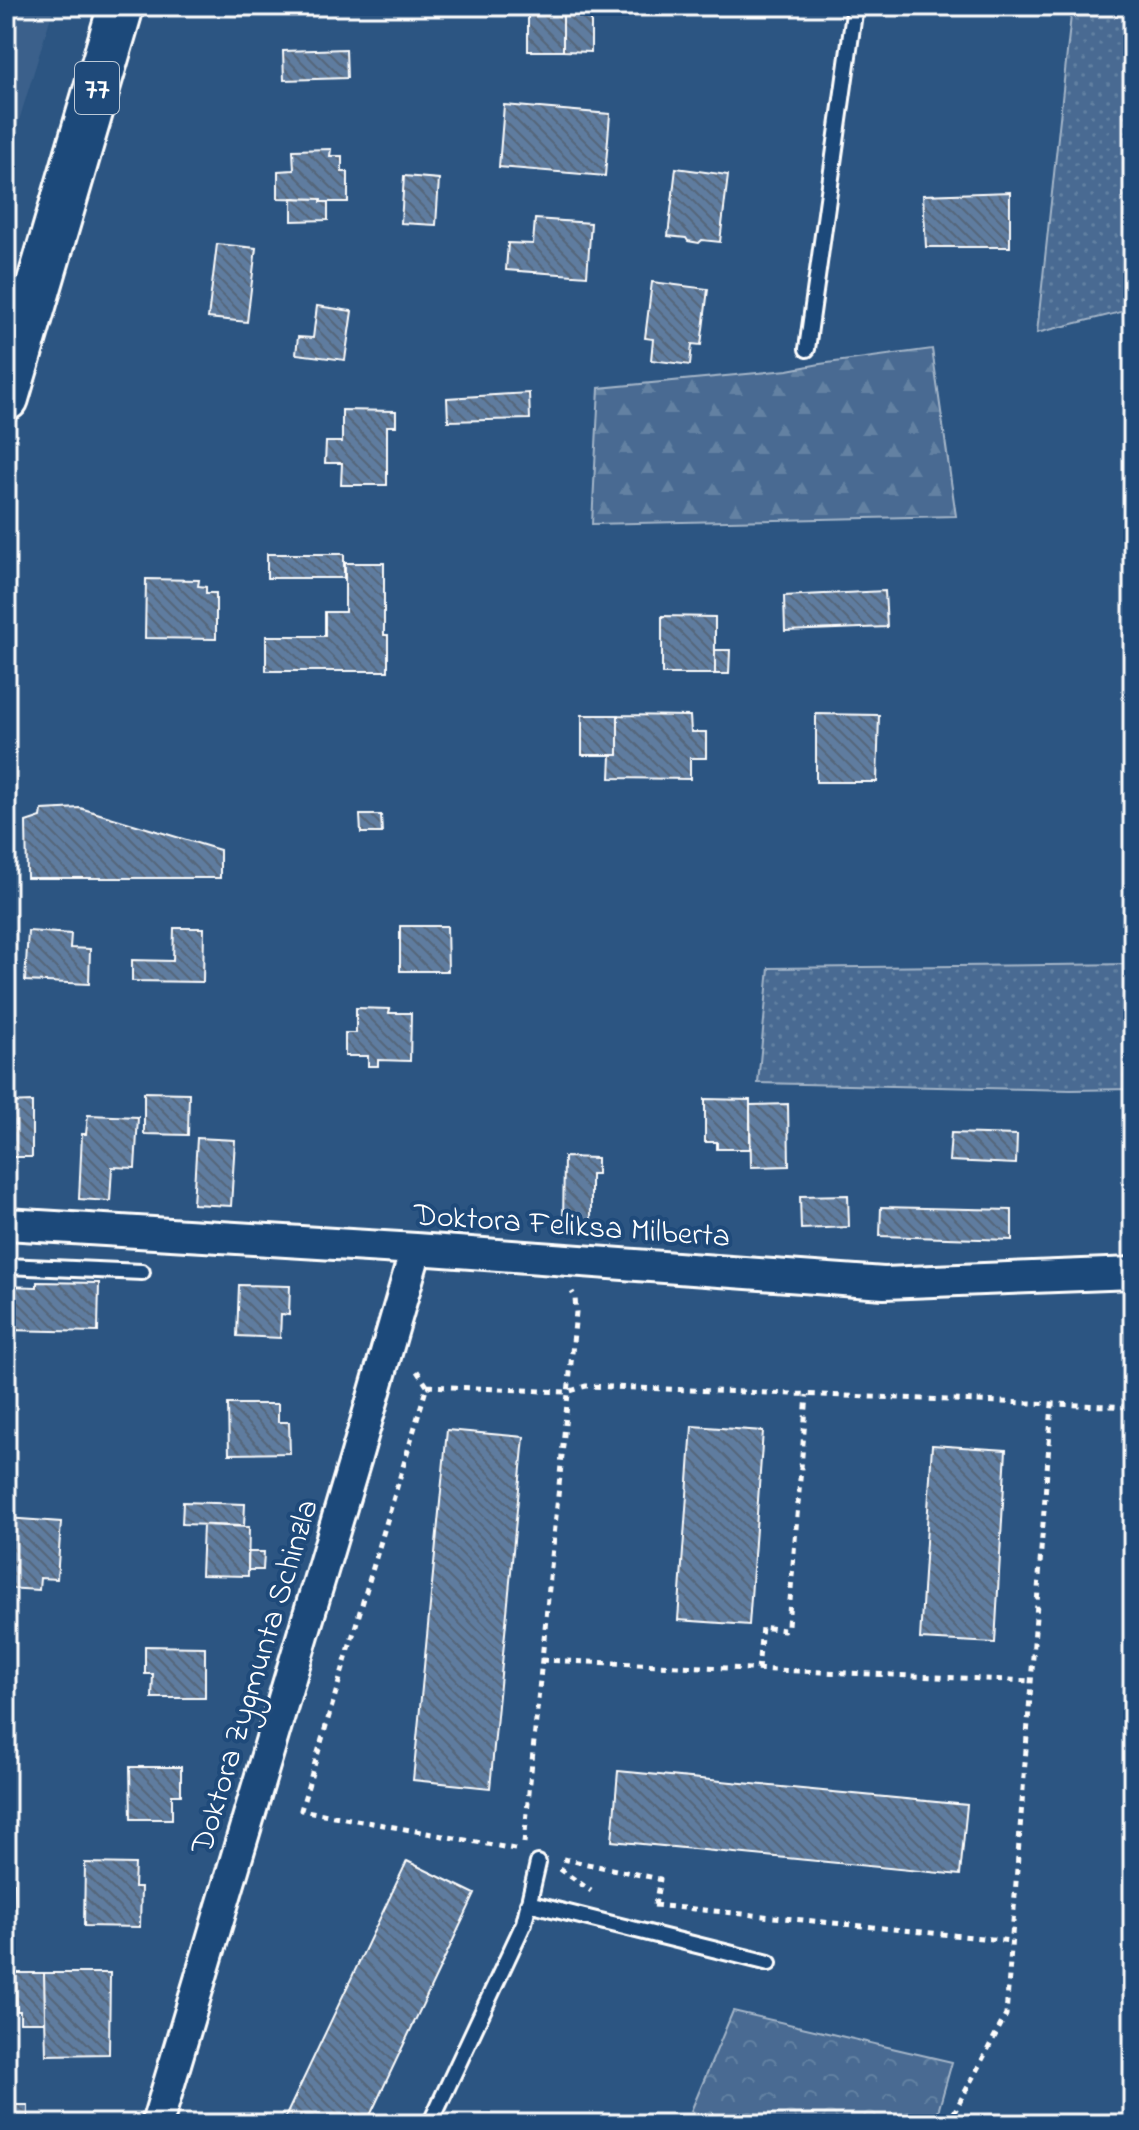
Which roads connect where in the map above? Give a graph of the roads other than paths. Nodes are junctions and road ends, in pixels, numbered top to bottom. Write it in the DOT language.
graph roads {
  1 [pos="121,6"];
  2 [pos="855,6"];
  3 [pos="807,349"];
  4 [pos="9,377"];
  5 [pos="6,1224"];
  6 [pos="416,1249"];
  7 [pos="6,1266"];
  8 [pos="142,1272"];
  9 [pos="1133,1273"];
  10 [pos="544,1859"];
  11 [pos="528,1903"];
  12 [pos="769,1963"];
  13 [pos="157,2124"];
  14 [pos="430,2124"];
  1 -- 4 [label="main road, 77"];
  2 -- 3 [label="lane"];
  5 -- 6 [label="street, Doktora Feliksa Milberta"];
  6 -- 9 [label="street, Doktora Feliksa Milberta"];
  6 -- 13 [label="street, Doktora Zygmunta Schinzla"];
  7 -- 8 [label="lane"];
  10 -- 11 [label="lane"];
  11 -- 12 [label="lane"];
  11 -- 14 [label="lane"];
}
